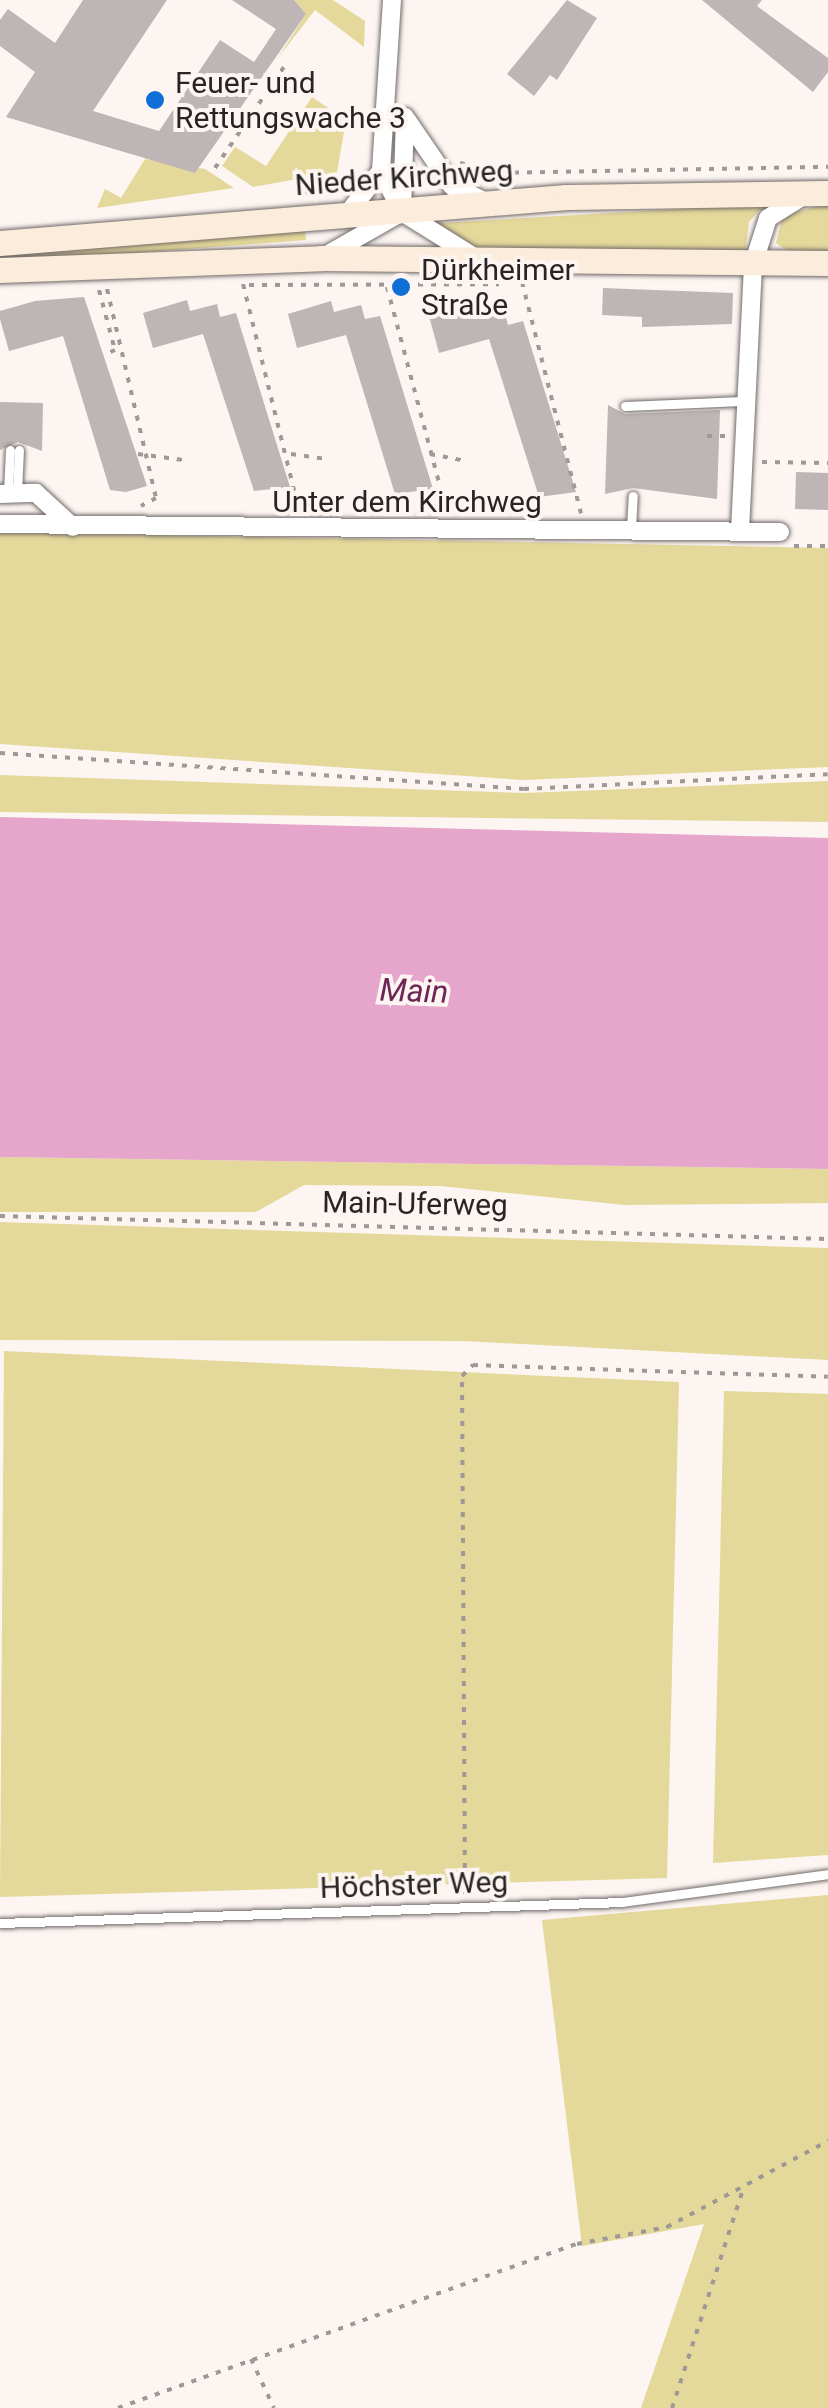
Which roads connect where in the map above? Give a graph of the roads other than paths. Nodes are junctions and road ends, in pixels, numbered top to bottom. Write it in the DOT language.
graph roads {
  1 [pos="392,0"];
  2 [pos="390,83"];
  3 [pos="405,117"];
  4 [pos="382,171"];
  5 [pos="820,193"];
  6 [pos="494,205"];
  7 [pos="402,212"];
  8 [pos="345,217"];
  9 [pos="760,232"];
  10 [pos="56,238"];
  11 [pos="0,243"];
  12 [pos="321,258"];
  13 [pos="485,261"];
  14 [pos="815,264"];
  15 [pos="753,265"];
  16 [pos="0,270"];
  17 [pos="54,270"];
  18 [pos="744,401"];
  19 [pos="625,406"];
  20 [pos="14,450"];
  21 [pos="8,492"];
  22 [pos="634,496"];
  23 [pos="0,524"];
  24 [pos="72,527"];
  25 [pos="740,531"];
  26 [pos="631,532"];
  27 [pos="780,532"];
  28 [pos="828,1874"];
  29 [pos="0,1923"];
  1 -- 2 [label="street"];
  2 -- 3 [label="street"];
  2 -- 4 [label="street"];
  3 -- 6 [label="street"];
  3 -- 7 [label="street"];
  4 -- 7 [label="street"];
  4 -- 8 [label="street"];
  5 -- 6 [label="main road, Nieder Kirchweg"];
  5 -- 9 [label="street, Nieder Kirchweg"];
  6 -- 7 [label="main road, Nieder Kirchweg"];
  7 -- 8 [label="main road, Nieder Kirchweg"];
  7 -- 12 [label="street"];
  7 -- 13 [label="street"];
  8 -- 10 [label="main road, Nieder Kirchweg"];
  9 -- 14 [label="lane"];
  9 -- 15 [label="street"];
  10 -- 11 [label="main road, Nieder Kirchweg"];
  10 -- 17 [label="lane"];
  12 -- 13 [label="main road"];
  12 -- 17 [label="main road"];
  13 -- 15 [label="main road"];
  14 -- 15 [label="main road"];
  15 -- 18 [label="street"];
  16 -- 17 [label="main road"];
  18 -- 19 [label="lane"];
  18 -- 25 [label="street"];
  20 -- 21 [label="lane"];
  21 -- 24 [label="street"];
  22 -- 26 [label="lane"];
  23 -- 24 [label="street, Unter dem Kirchweg"];
  24 -- 26 [label="street, Unter dem Kirchweg"];
  25 -- 26 [label="street, Unter dem Kirchweg"];
  25 -- 27 [label="street, Unter dem Kirchweg"];
  28 -- 29 [label="lane, Höchster Weg"];
}
